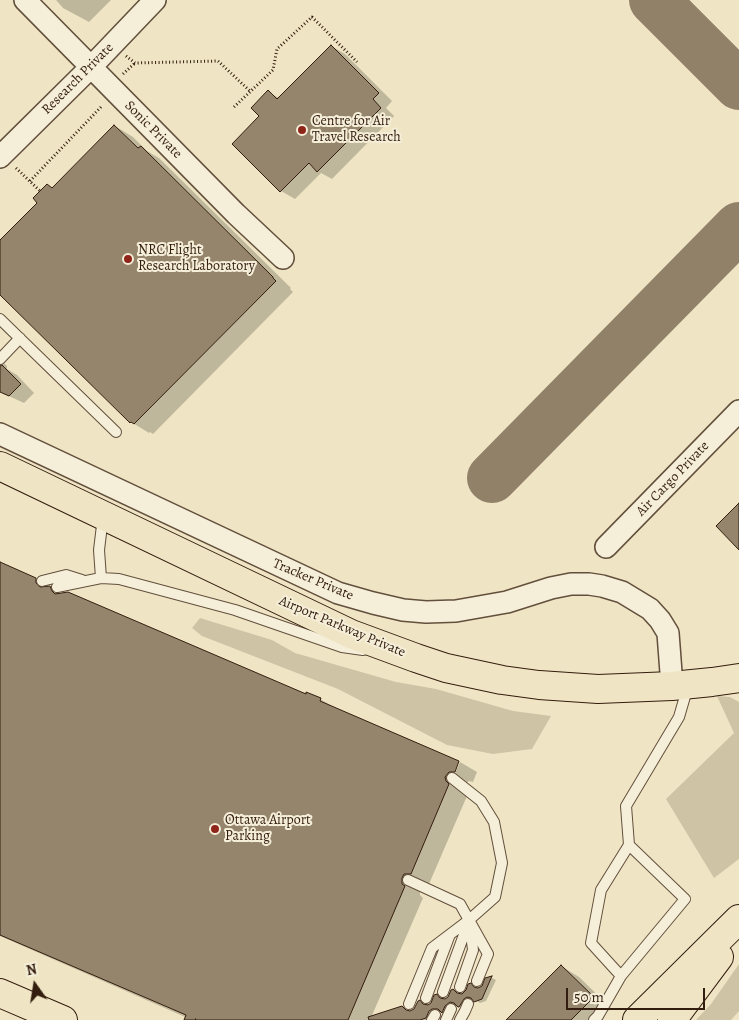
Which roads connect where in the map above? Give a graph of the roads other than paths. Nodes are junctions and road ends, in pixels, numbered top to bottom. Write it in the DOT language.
graph roads {
  1 [pos="25,0"];
  2 [pos="155,0"];
  3 [pos="91,67"];
  4 [pos="8,162"];
  5 [pos="283,258"];
  6 [pos="0,319"];
  7 [pos="20,338"];
  8 [pos="0,359"];
  9 [pos="739,411"];
  10 [pos="116,432"];
  11 [pos="0,434"];
  12 [pos="0,466"];
  13 [pos="103,515"];
  14 [pos="606,547"];
  15 [pos="101,578"];
  16 [pos="42,581"];
  17 [pos="86,581"];
  18 [pos="57,587"];
  19 [pos="416,658"];
  20 [pos="739,678"];
  21 [pos="680,686"];
  22 [pos="452,778"];
  23 [pos="629,845"];
  24 [pos="408,880"];
  25 [pos="739,919"];
  26 [pos="469,920"];
  27 [pos="739,932"];
  28 [pos="449,936"];
  29 [pos="621,976"];
  30 [pos="477,981"];
  31 [pos="460,987"];
  32 [pos="443,992"];
  33 [pos="0,993"];
  34 [pos="426,998"];
  35 [pos="408,1004"];
  36 [pos="468,1004"];
  37 [pos="451,1010"];
  38 [pos="63,1020"];
  39 [pos="446,1020"];
  40 [pos="460,1020"];
  41 [pos="594,1020"];
  42 [pos="637,1020"];
  43 [pos="672,1020"];
  1 -- 3 [label="street, Sonic Private"];
  2 -- 3 [label="street, Research Private"];
  3 -- 4 [label="street, Research Private"];
  3 -- 5 [label="street, Sonic Private"];
  6 -- 7 [label="lane"];
  7 -- 8 [label="lane"];
  7 -- 10 [label="lane"];
  9 -- 14 [label="street, Air Cargo Private"];
  11 -- 21 [label="street, Tracker Private"];
  12 -- 13 [label="highway, Airport Parkway Private"];
  13 -- 15 [label="lane"];
  13 -- 19 [label="highway, Airport Parkway Private"];
  15 -- 17 [label="lane"];
  15 -- 19 [label="lane"];
  16 -- 17 [label="lane"];
  17 -- 18 [label="lane"];
  19 -- 21 [label="highway, Airport Parkway Private"];
  20 -- 21 [label="highway, Airport Parkway Private"];
  21 -- 23 [label="lane"];
  22 -- 26 [label="lane"];
  23 -- 29 [label="lane"];
  23 -- 29 [label="lane"];
  24 -- 26 [label="lane"];
  25 -- 42 [label="highway"];
  26 -- 28 [label="lane"];
  26 -- 30 [label="lane"];
  26 -- 31 [label="lane"];
  26 -- 32 [label="lane"];
  27 -- 43 [label="highway"];
  28 -- 34 [label="lane"];
  28 -- 35 [label="lane"];
  29 -- 41 [label="lane"];
  33 -- 38 [label="highway"];
  36 -- 40 [label="lane"];
  37 -- 39 [label="lane"];
}
